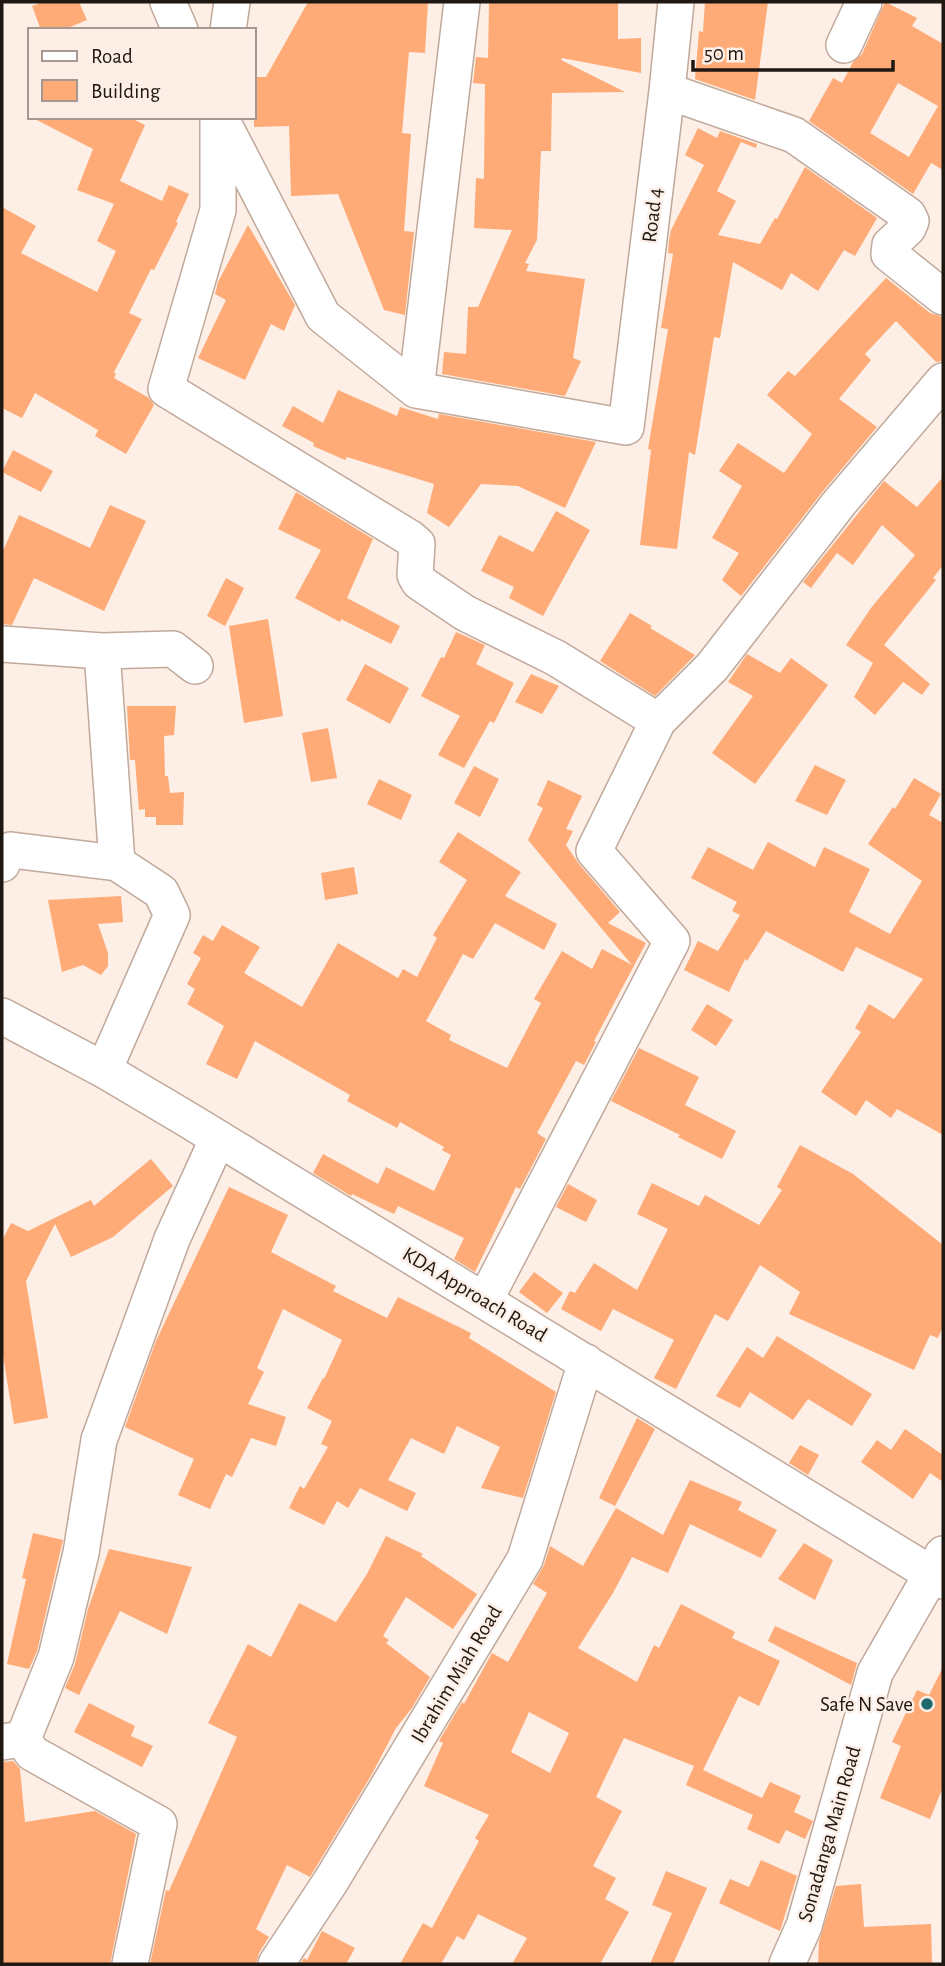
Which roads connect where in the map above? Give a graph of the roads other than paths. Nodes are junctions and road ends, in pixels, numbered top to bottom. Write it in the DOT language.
graph roads {
  1 [pos="168,2"];
  2 [pos="232,2"];
  3 [pos="462,2"];
  4 [pos="676,2"];
  5 [pos="864,2"];
  6 [pos="179,28"];
  7 [pos="229,28"];
  8 [pos="844,45"];
  9 [pos="667,91"];
  10 [pos="219,119"];
  11 [pos="220,119"];
  12 [pos="943,297"];
  13 [pos="943,381"];
  14 [pos="415,390"];
  15 [pos="2,644"];
  16 [pos="102,651"];
  17 [pos="195,666"];
  18 [pos="658,720"];
  19 [pos="117,863"];
  20 [pos="2,864"];
  21 [pos="2,1016"];
  22 [pos="104,1070"];
  23 [pos="218,1138"];
  24 [pos="485,1300"];
  25 [pos="586,1362"];
  26 [pos="939,1569"];
  27 [pos="13,1741"];
  28 [pos="130,1964"];
  29 [pos="276,1964"];
  30 [pos="787,1964"];
  1 -- 6 [label="street"];
  2 -- 7 [label="street"];
  3 -- 14 [label="street"];
  4 -- 9 [label="street, Road 4"];
  5 -- 8 [label="street"];
  9 -- 12 [label="street"];
  9 -- 14 [label="street, Road 4"];
  10 -- 18 [label="street"];
  11 -- 14 [label="street"];
  13 -- 18 [label="street"];
  15 -- 16 [label="street"];
  16 -- 17 [label="street"];
  16 -- 19 [label="street"];
  18 -- 24 [label="street"];
  19 -- 20 [label="street"];
  19 -- 22 [label="street"];
  21 -- 22 [label="street, KDA Approach Road"];
  22 -- 23 [label="street, KDA Approach Road"];
  23 -- 24 [label="street, KDA Approach Road"];
  23 -- 27 [label="street"];
  24 -- 25 [label="street, KDA Approach Road"];
  25 -- 26 [label="street, KDA Approach Road"];
  25 -- 29 [label="street, Ibrahim Miah Road"];
  26 -- 30 [label="street, Sonadanga Main Road"];
  27 -- 28 [label="street"];
}
